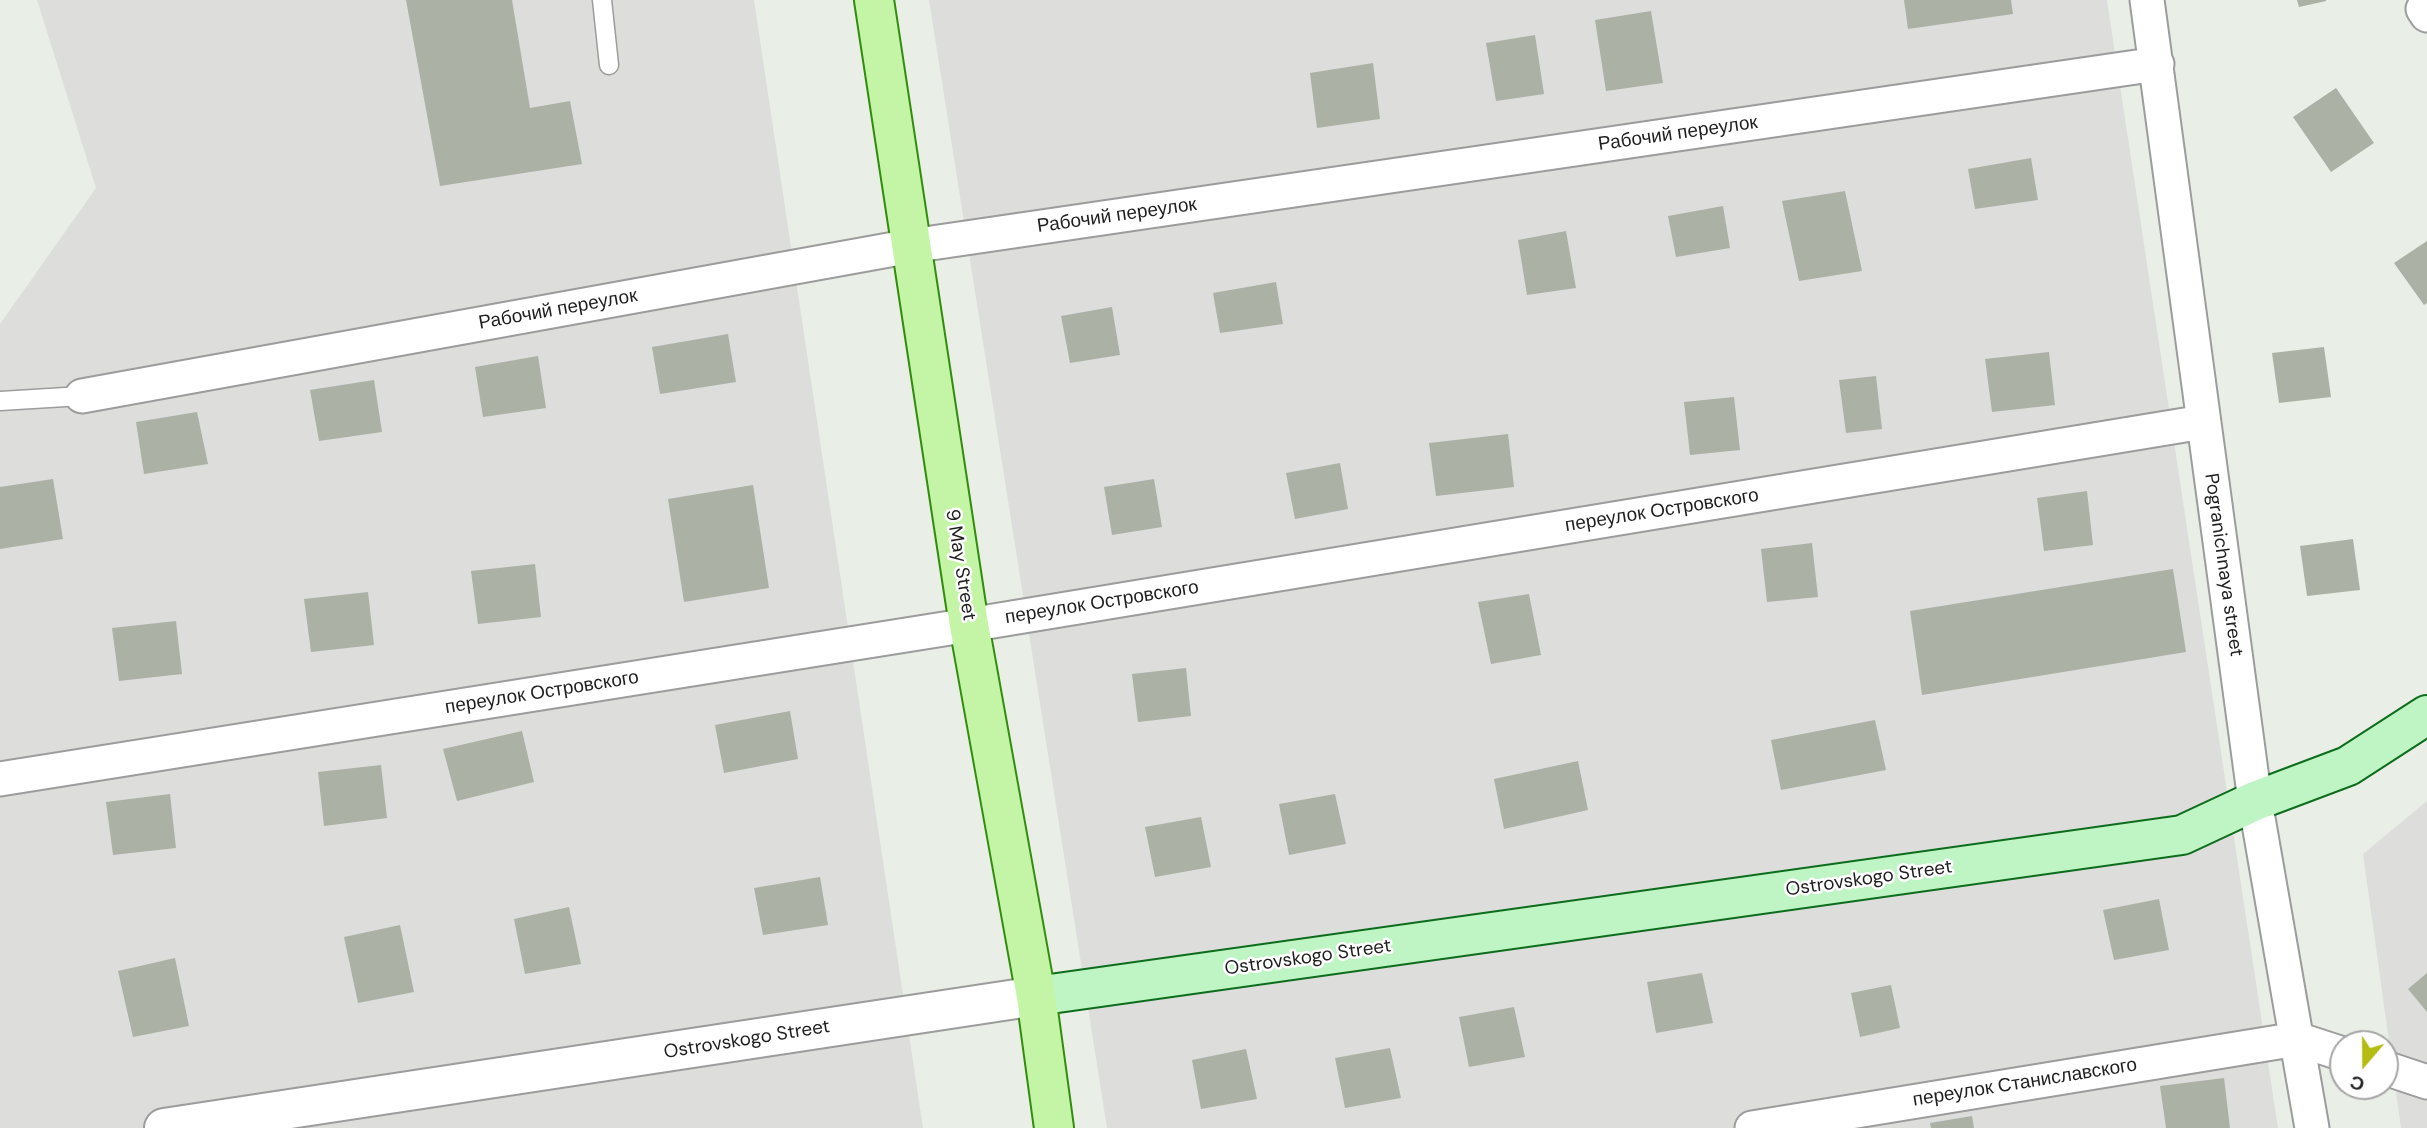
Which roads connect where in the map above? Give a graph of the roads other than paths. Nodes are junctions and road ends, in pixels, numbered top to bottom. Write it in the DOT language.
graph roads {
  1 [pos="601,0"];
  2 [pos="874,0"];
  3 [pos="2147,0"];
  4 [pos="2157,64"];
  5 [pos="609,65"];
  6 [pos="911,246"];
  7 [pos="82,396"];
  8 [pos="0,401"];
  9 [pos="2203,422"];
  10 [pos="969,625"];
  11 [pos="2427,715"];
  12 [pos="0,779"];
  13 [pos="2255,801"];
  14 [pos="1036,996"];
  15 [pos="2297,1039"];
  16 [pos="2329,1049"];
  17 [pos="2399,1073"];
  18 [pos="2427,1082"];
  19 [pos="164,1128"];
  20 [pos="1054,1128"];
  21 [pos="1752,1128"];
  22 [pos="2312,1128"];
  1 -- 5 [label="lane"];
  2 -- 6 [label="main road, 9 May Street"];
  3 -- 4 [label="street, Pogranichnaya street"];
  4 -- 6 [label="street, Рабочий переулок"];
  4 -- 9 [label="street, Pogranichnaya street"];
  6 -- 7 [label="street, Рабочий переулок"];
  6 -- 10 [label="main road, 9 May Street"];
  7 -- 8 [label="lane"];
  9 -- 10 [label="street, переулок Островского"];
  9 -- 13 [label="street, Pogranichnaya street"];
  10 -- 12 [label="street, переулок Островского"];
  10 -- 14 [label="main road, 9 May Street"];
  11 -- 13 [label="main road, Ostrovskogo Street"];
  13 -- 14 [label="main road, Ostrovskogo Street"];
  13 -- 15 [label="street, Pogranichnaya street"];
  14 -- 19 [label="street, Ostrovskogo Street"];
  14 -- 20 [label="main road, 9 May Street"];
  15 -- 16 [label="street"];
  15 -- 21 [label="street, переулок Станиславского"];
  15 -- 22 [label="street, Pogranichnaya street"];
  17 -- 18 [label="street"];
}
